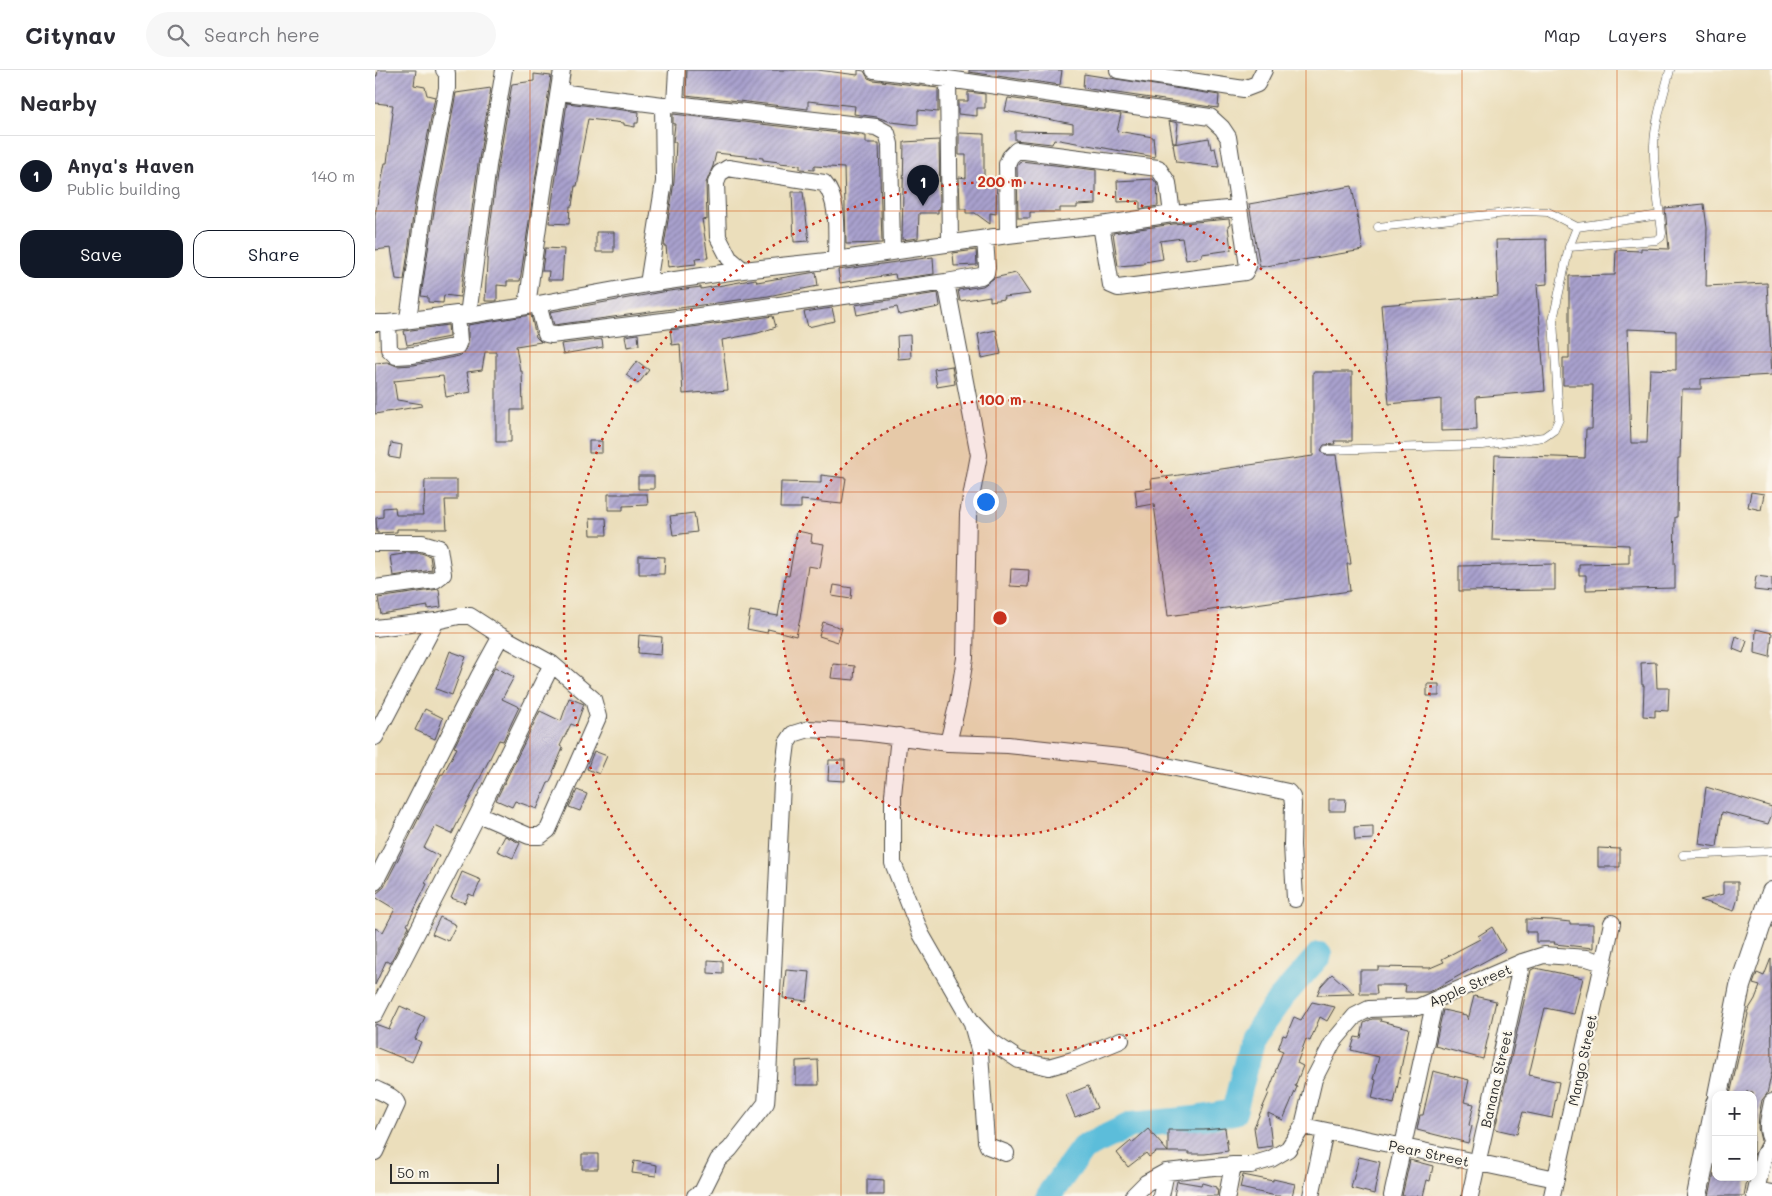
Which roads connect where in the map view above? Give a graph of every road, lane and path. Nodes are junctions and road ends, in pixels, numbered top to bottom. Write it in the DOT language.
graph roads {
  1 [pos="444,70"];
  2 [pos="504,70"];
  3 [pos="562,70"];
  4 [pos="677,70"];
  5 [pos="874,70"];
  6 [pos="1118,70"];
  7 [pos="1264,70"];
  8 [pos="1670,70"];
  9 [pos="949,79"];
  10 [pos="559,92"];
  11 [pos="669,104"];
  12 [pos="1239,208"];
  13 [pos="1172,214"];
  14 [pos="1660,215"];
  15 [pos="1101,225"];
  16 [pos="1379,227"];
  17 [pos="1577,227"];
  18 [pos="1008,235"];
  19 [pos="985,239"];
  20 [pos="950,243"];
  21 [pos="1569,247"];
  22 [pos="892,251"];
  23 [pos="836,260"];
  24 [pos="743,270"];
  25 [pos="946,282"];
  26 [pos="648,284"];
  27 [pos="533,305"];
  28 [pos="462,314"];
  29 [pos="408,319"];
  30 [pos="382,323"];
  31 [pos="1327,450"];
  32 [pos="375,543"];
  33 [pos="375,588"];
  34 [pos="436,620"];
  35 [pos="375,628"];
  36 [pos="501,636"];
  37 [pos="552,664"];
  38 [pos="899,736"];
  39 [pos="375,737"];
  40 [pos="949,743"];
  41 [pos="478,814"];
  42 [pos="1772,851"];
  43 [pos="1683,855"];
  44 [pos="375,882"];
  45 [pos="1772,892"];
  46 [pos="1295,899"];
  47 [pos="1612,923"];
  48 [pos="1522,962"];
  49 [pos="1603,963"];
  50 [pos="1435,1000"];
  51 [pos="375,1014"];
  52 [pos="971,1021"];
  53 [pos="1121,1040"];
  54 [pos="375,1089"];
  55 [pos="1718,1091"];
  56 [pos="1772,1102"];
  57 [pos="1712,1123"];
  58 [pos="1303,1126"];
  59 [pos="1325,1130"];
  60 [pos="1772,1141"];
  61 [pos="1403,1147"];
  62 [pos="375,1152"];
  63 [pos="1006,1153"];
  64 [pos="1477,1163"];
  65 [pos="1233,1165"];
  66 [pos="1166,1172"];
  67 [pos="1556,1179"];
  68 [pos="1761,1193"];
  69 [pos="695,1196"];
  70 [pos="1133,1196"];
  71 [pos="1161,1196"];
  72 [pos="1227,1196"];
  73 [pos="1311,1196"];
  74 [pos="1392,1196"];
  75 [pos="1470,1196"];
  76 [pos="1552,1196"];
  77 [pos="1697,1196"];
  1 -- 29 [label="street"];
  2 -- 28 [label="street"];
  3 -- 10 [label="street"];
  4 -- 11 [label="street"];
  5 -- 9 [label="street"];
  6 -- 7 [label="street"];
  8 -- 14 [label="lane"];
  9 -- 12 [label="street"];
  9 -- 20 [label="street"];
  10 -- 11 [label="street"];
  10 -- 27 [label="street"];
  11 -- 22 [label="street"];
  11 -- 26 [label="street"];
  12 -- 13 [label="street"];
  12 -- 15 [label="street"];
  13 -- 15 [label="street"];
  13 -- 18 [label="street"];
  14 -- 17 [label="lane"];
  14 -- 21 [label="lane"];
  15 -- 18 [label="street"];
  16 -- 17 [label="lane"];
  17 -- 21 [label="lane"];
  18 -- 19 [label="street"];
  19 -- 20 [label="street"];
  19 -- 25 [label="street"];
  20 -- 22 [label="street"];
  21 -- 31 [label="lane"];
  22 -- 23 [label="street"];
  23 -- 24 [label="street"];
  23 -- 24 [label="street"];
  24 -- 26 [label="street"];
  25 -- 27 [label="street"];
  25 -- 40 [label="street"];
  26 -- 27 [label="street"];
  27 -- 28 [label="street"];
  28 -- 29 [label="street"];
  28 -- 30 [label="street"];
  29 -- 30 [label="street"];
  32 -- 33 [label="street"];
  34 -- 35 [label="street"];
  34 -- 36 [label="street"];
  34 -- 39 [label="street"];
  36 -- 37 [label="street"];
  36 -- 44 [label="street"];
  37 -- 41 [label="street"];
  37 -- 41 [label="street"];
  38 -- 40 [label="street"];
  38 -- 52 [label="street"];
  38 -- 69 [label="street"];
  40 -- 46 [label="street"];
  41 -- 51 [label="street"];
  42 -- 43 [label="lane"];
  45 -- 55 [label="street"];
  47 -- 49 [label="street, Mango Street"];
  48 -- 49 [label="street, Apple Street"];
  48 -- 50 [label="street, Apple Street"];
  48 -- 64 [label="street, Banana Street"];
  49 -- 67 [label="street, Mango Street"];
  50 -- 58 [label="street, Apple Street"];
  50 -- 61 [label="street"];
  52 -- 53 [label="street"];
  52 -- 63 [label="street"];
  54 -- 62 [label="street"];
  56 -- 60 [label="street"];
  57 -- 77 [label="street"];
  58 -- 59 [label="street, Pear Street"];
  58 -- 65 [label="street, Apple Street"];
  59 -- 61 [label="street, Pear Street"];
  59 -- 73 [label="street"];
  60 -- 68 [label="street"];
  61 -- 64 [label="street, Pear Street"];
  61 -- 74 [label="street"];
  64 -- 67 [label="street, Pear Street"];
  64 -- 75 [label="street, Banana Street"];
  65 -- 66 [label="street, Apple Street"];
  65 -- 72 [label="street"];
  66 -- 70 [label="street, Apple Street"];
  66 -- 71 [label="street"];
  67 -- 76 [label="street, Mango Street"];
}
